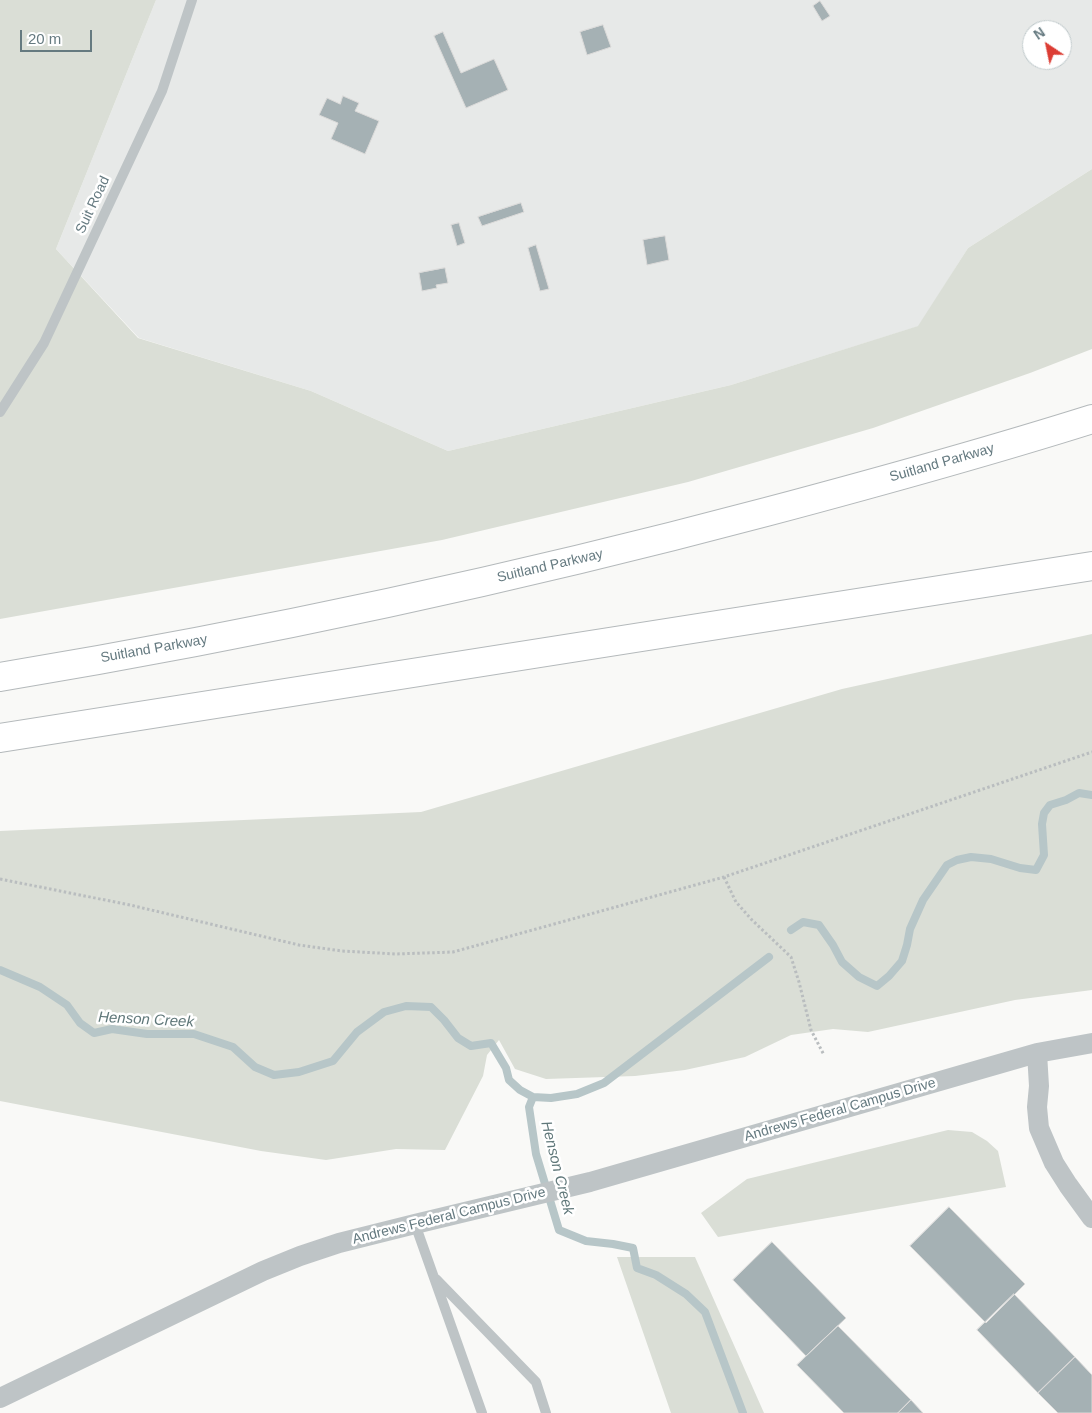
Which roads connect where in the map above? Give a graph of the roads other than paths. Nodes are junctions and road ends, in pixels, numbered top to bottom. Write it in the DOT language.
graph roads {
  1 [pos="192,0"];
  2 [pos="0,412"];
  3 [pos="1092,419"];
  4 [pos="1092,566"];
  5 [pos="0,677"];
  6 [pos="0,738"];
  7 [pos="1092,1044"];
  8 [pos="1037,1053"];
  9 [pos="1092,1218"];
  10 [pos="415,1224"];
  11 [pos="433,1277"];
  12 [pos="0,1398"];
  13 [pos="482,1413"];
  14 [pos="546,1413"];
  1 -- 2 [label="lane, Suit Road"];
  3 -- 5 [label="highway, Suitland Parkway"];
  4 -- 6 [label="highway"];
  7 -- 8 [label="street, Andrews Federal Campus Drive"];
  8 -- 9 [label="street"];
  8 -- 10 [label="street, Andrews Federal Campus Drive"];
  10 -- 11 [label="lane"];
  10 -- 12 [label="street, Andrews Federal Campus Drive"];
  11 -- 13 [label="lane"];
  11 -- 14 [label="lane"];
}
